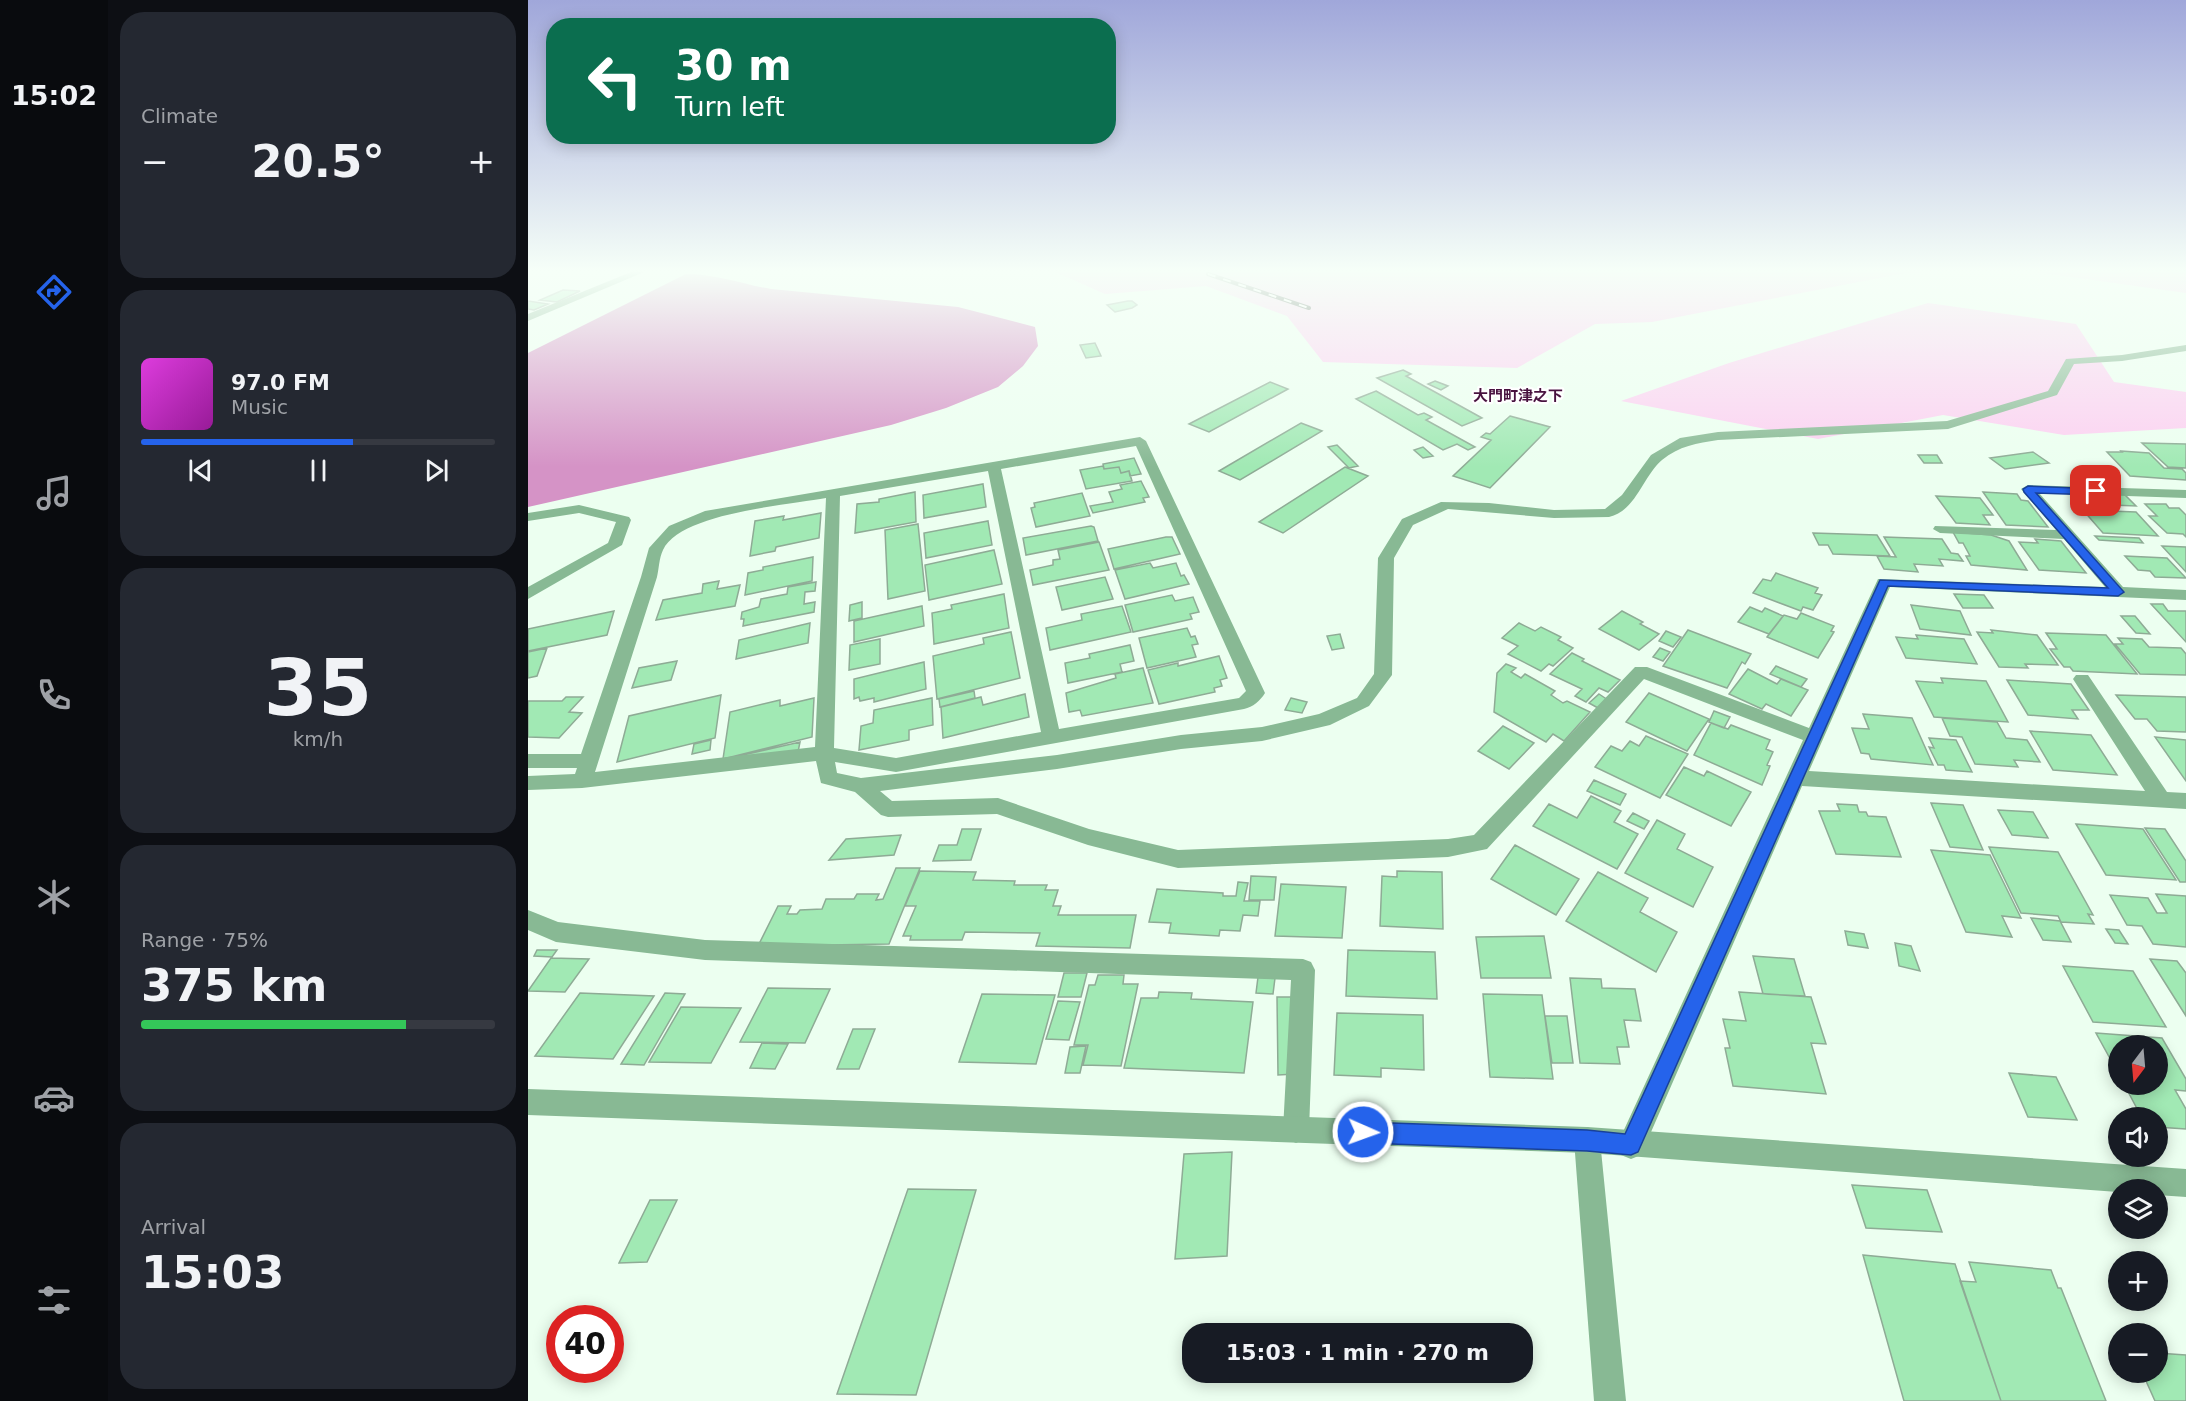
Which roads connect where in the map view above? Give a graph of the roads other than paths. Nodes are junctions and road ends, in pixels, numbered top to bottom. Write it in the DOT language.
graph roads {
  1 [pos="2186,348"];
  2 [pos="994,468"];
  3 [pos="833,493"];
  4 [pos="2186,494"];
  5 [pos="528,517"];
  6 [pos="1940,529"];
  7 [pos="2068,535"];
  8 [pos="2118,592"];
  9 [pos="528,594"];
  10 [pos="2186,596"];
  11 [pos="2082,679"];
  12 [pos="1814,737"];
  13 [pos="1052,738"];
  14 [pos="824,753"];
  15 [pos="528,761"];
  16 [pos="588,761"];
  17 [pos="1796,778"];
  18 [pos="582,781"];
  19 [pos="528,783"];
  20 [pos="861,786"];
  21 [pos="2162,800"];
  22 [pos="2186,801"];
  23 [pos="528,920"];
  24 [pos="528,1102"];
  25 [pos="1296,1130"];
  26 [pos="1587,1140"];
  27 [pos="1631,1145"];
  28 [pos="2186,1183"];
  29 [pos="1610,1401"];
  1 -- 20 [label="street"];
  2 -- 3 [label="street"];
  2 -- 13 [label="street"];
  2 -- 13 [label="street"];
  3 -- 14 [label="street"];
  3 -- 16 [label="street"];
  4 -- 7 [label="street"];
  5 -- 9 [label="street"];
  6 -- 7 [label="street"];
  7 -- 8 [label="street"];
  8 -- 10 [label="street"];
  8 -- 12 [label="street"];
  11 -- 21 [label="street"];
  12 -- 17 [label="street"];
  12 -- 20 [label="street"];
  13 -- 14 [label="street"];
  14 -- 18 [label="street"];
  14 -- 20 [label="street"];
  15 -- 16 [label="street"];
  16 -- 18 [label="street"];
  17 -- 21 [label="street"];
  17 -- 27 [label="street"];
  18 -- 19 [label="street"];
  21 -- 22 [label="street"];
  23 -- 25 [label="street"];
  24 -- 25 [label="street"];
  25 -- 26 [label="street"];
  26 -- 27 [label="street"];
  26 -- 29 [label="street"];
  27 -- 28 [label="street"];
}
